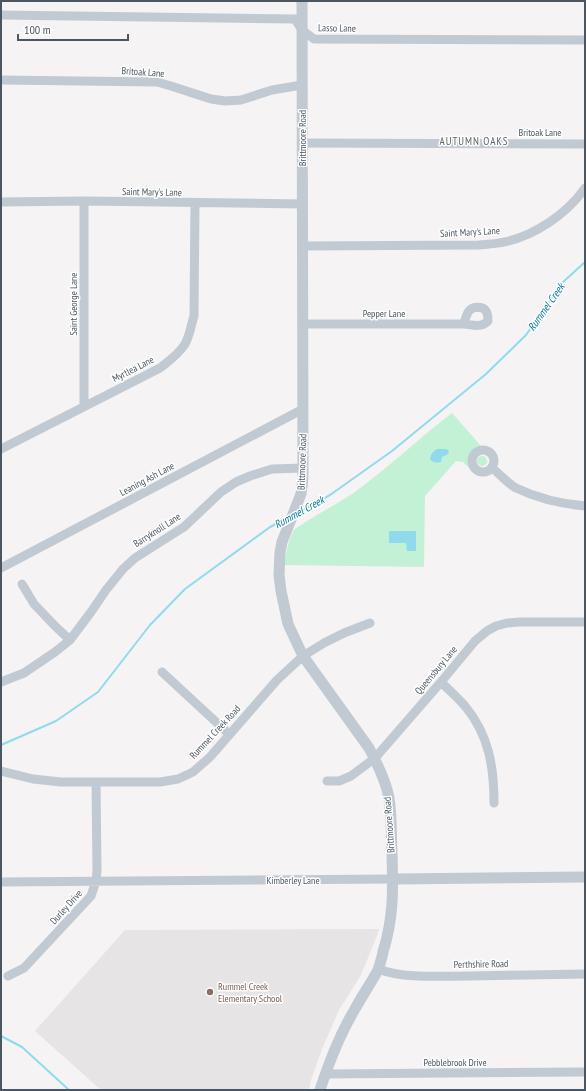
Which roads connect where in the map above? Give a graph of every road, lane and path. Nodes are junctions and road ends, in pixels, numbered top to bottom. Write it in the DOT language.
graph roads {
  1 [pos="302,1"];
  2 [pos="1,15"];
  3 [pos="302,30"];
  4 [pos="585,40"];
  5 [pos="1,80"];
  6 [pos="302,85"];
  7 [pos="302,142"];
  8 [pos="585,144"];
  9 [pos="585,188"];
  10 [pos="84,201"];
  11 [pos="1,202"];
  12 [pos="195,203"];
  13 [pos="303,204"];
  14 [pos="303,246"];
  15 [pos="303,324"];
  16 [pos="464,324"];
  17 [pos="84,406"];
  18 [pos="303,409"];
  19 [pos="1,449"];
  20 [pos="303,468"];
  21 [pos="492,468"];
  22 [pos="585,506"];
  23 [pos="1,568"];
  24 [pos="22,584"];
  25 [pos="585,622"];
  26 [pos="370,623"];
  27 [pos="70,640"];
  28 [pos="303,656"];
  29 [pos="162,672"];
  30 [pos="1,682"];
  31 [pos="441,682"];
  32 [pos="229,734"];
  33 [pos="375,758"];
  34 [pos="1,770"];
  35 [pos="327,781"];
  36 [pos="96,782"];
  37 [pos="494,803"];
  38 [pos="585,877"];
  39 [pos="393,879"];
  40 [pos="96,881"];
  41 [pos="1,882"];
  42 [pos="378,969"];
  43 [pos="585,974"];
  44 [pos="8,976"];
  45 [pos="585,1072"];
  46 [pos="326,1074"];
  47 [pos="320,1090"];
  1 -- 3 [label="street, Brittmoore Road"];
  2 -- 3 [label="street, Lasso Lane"];
  3 -- 4 [label="street, Lasso Lane"];
  3 -- 6 [label="street, Brittmoore Road"];
  5 -- 6 [label="street, Britoak Lane"];
  6 -- 7 [label="street, Brittmoore Road"];
  7 -- 8 [label="street, Britoak Lane"];
  7 -- 13 [label="street, Brittmoore Road"];
  9 -- 14 [label="street, Saint Mary's Lane"];
  10 -- 11 [label="street, Saint Mary's Lane"];
  10 -- 12 [label="street, Saint Mary's Lane"];
  10 -- 17 [label="street, Saint George Lane"];
  12 -- 13 [label="street, Saint Mary's Lane"];
  12 -- 17 [label="street, Myrtlea Lane"];
  13 -- 14 [label="street, Brittmoore Road"];
  14 -- 15 [label="street, Brittmoore Road"];
  15 -- 16 [label="street, Pepper Lane"];
  15 -- 18 [label="street, Brittmoore Road"];
  17 -- 19 [label="street, Myrtlea Lane"];
  18 -- 20 [label="street, Brittmoore Road"];
  18 -- 23 [label="street, Leaning Ash Lane"];
  20 -- 27 [label="street, Barryknoll Lane"];
  20 -- 28 [label="street, Brittmoore Road"];
  21 -- 22 [label="street"];
  24 -- 27 [label="street"];
  25 -- 31 [label="street, Queensbury Lane"];
  26 -- 28 [label="street, Rummel Creek Road"];
  27 -- 30 [label="street, Barryknoll Lane"];
  28 -- 32 [label="street, Rummel Creek Road"];
  28 -- 33 [label="street, Brittmoore Road"];
  29 -- 32 [label="street"];
  31 -- 33 [label="street, Queensbury Lane"];
  31 -- 37 [label="street"];
  32 -- 36 [label="street, Rummel Creek Road"];
  33 -- 35 [label="street, Queensbury Lane"];
  33 -- 39 [label="street, Brittmoore Road"];
  34 -- 36 [label="street, Rummel Creek Road"];
  36 -- 40 [label="street, Durley Drive"];
  38 -- 39 [label="street, Kimberley Lane"];
  39 -- 40 [label="street, Kimberley Lane"];
  39 -- 42 [label="street, Brittmoore Road"];
  40 -- 41 [label="street, Kimberley Lane"];
  40 -- 44 [label="street, Durley Drive"];
  42 -- 43 [label="street, Perthshire Road"];
  42 -- 46 [label="street, Brittmoore Road"];
  45 -- 46 [label="street, Pebblebrook Drive"];
  46 -- 47 [label="street, Brittmoore Road"];
}
